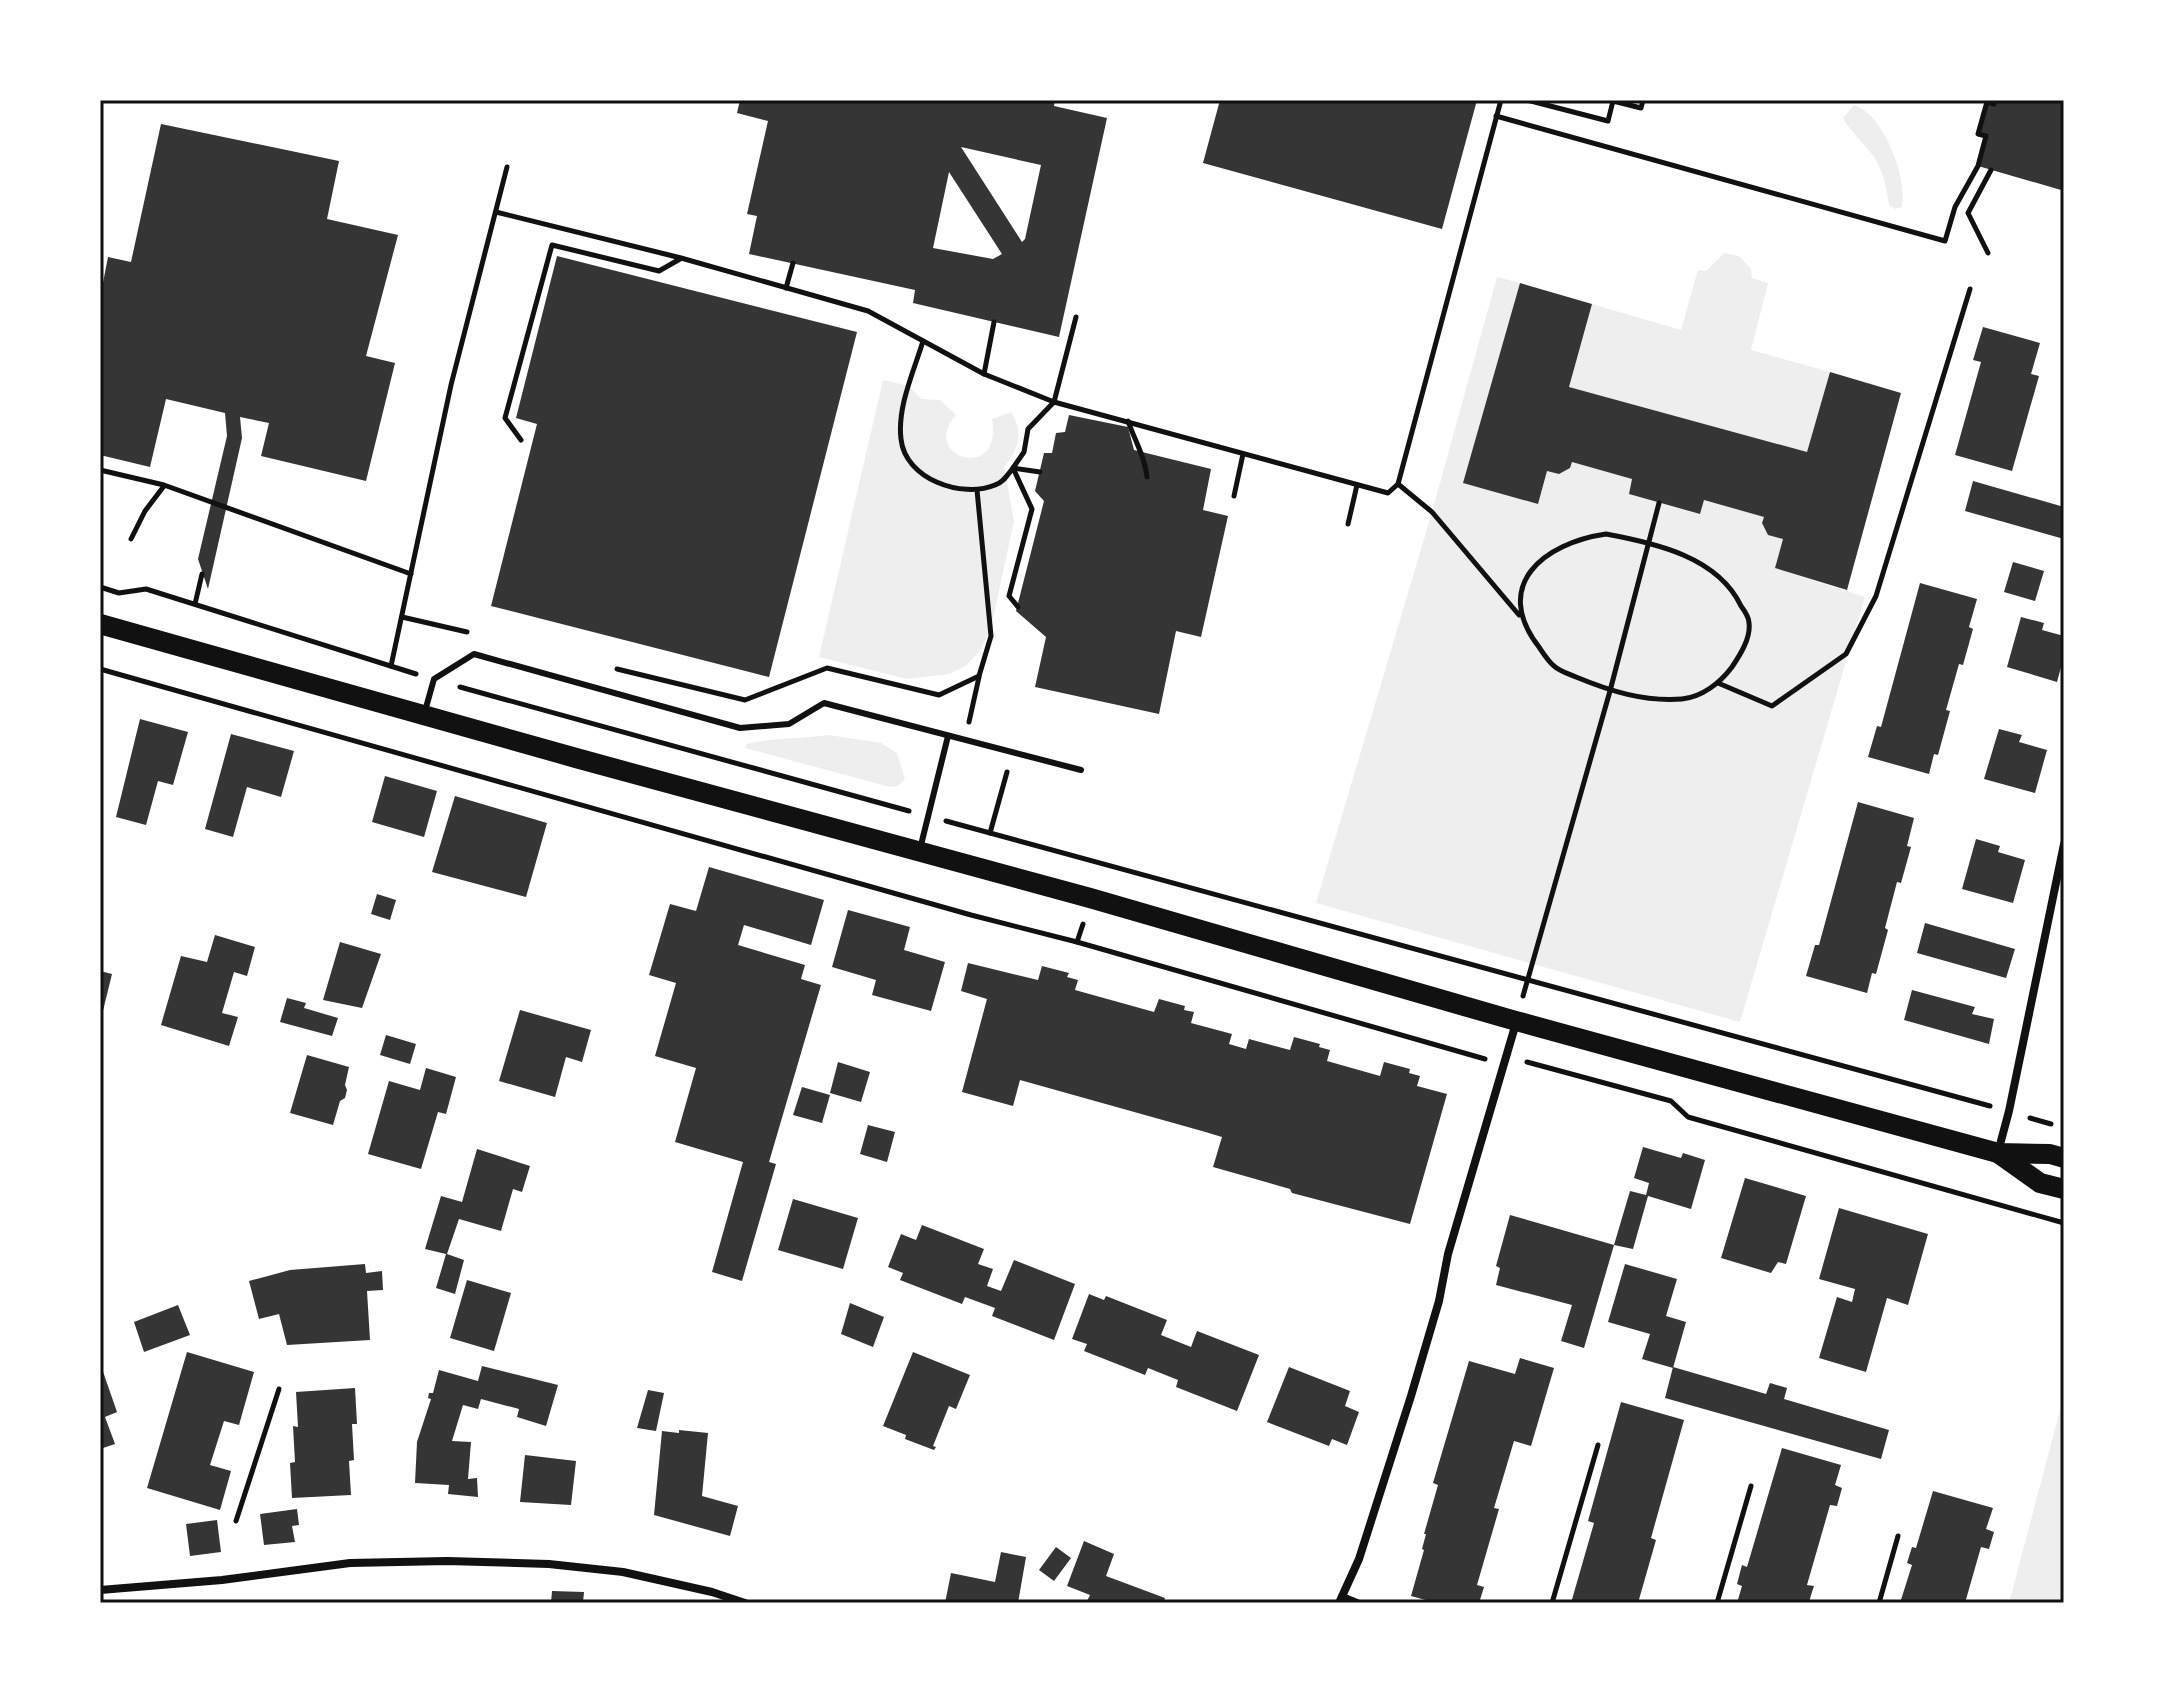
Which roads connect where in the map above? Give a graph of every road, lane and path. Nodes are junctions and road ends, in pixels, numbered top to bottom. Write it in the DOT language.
graph roads {
  1 [pos="1527,100"];
  2 [pos="1643,100"];
  3 [pos="1995,100"];
  4 [pos="507,167"];
  5 [pos="1991,170"];
  6 [pos="1955,207"];
  7 [pos="496,212"];
  8 [pos="1968,213"];
  9 [pos="1988,253"];
  10 [pos="681,258"];
  11 [pos="793,263"];
  12 [pos="786,288"];
  13 [pos="1970,289"];
  14 [pos="1076,317"];
  15 [pos="994,322"];
  16 [pos="923,341"];
  17 [pos="984,374"];
  18 [pos="1054,402"];
  19 [pos="1128,420"];
  20 [pos="521,440"];
  21 [pos="1243,454"];
  22 [pos="1013,468"];
  23 [pos="100,470"];
  24 [pos="1040,472"];
  25 [pos="1147,477"];
  26 [pos="1398,484"];
  27 [pos="164,485"];
  28 [pos="1357,485"];
  29 [pos="977,490"];
  30 [pos="1234,496"];
  31 [pos="1659,503"];
  32 [pos="1348,524"];
  33 [pos="131,539"];
  34 [pos="1650,544"];
  35 [pos="202,574"];
  36 [pos="411,574"];
  37 [pos="100,587"];
  38 [pos="195,604"];
  39 [pos="1018,607"];
  40 [pos="402,617"];
  41 [pos="1521,618"];
  42 [pos="100,624"];
  43 [pos="477,635"];
  44 [pos="391,666"];
  45 [pos="611,667"];
  46 [pos="100,669"];
  47 [pos="979,676"];
  48 [pos="434,679"];
  49 [pos="1717,683"];
  50 [pos="1610,691"];
  51 [pos="424,715"];
  52 [pos="948,736"];
  53 [pos="965,740"];
  54 [pos="1012,752"];
  55 [pos="1081,770"];
  56 [pos="928,816"];
  57 [pos="990,833"];
  58 [pos="2064,844"];
  59 [pos="919,853"];
  60 [pos="1528,979"];
  61 [pos="1516,1021"];
  62 [pos="1505,1059"];
  63 [pos="2009,1111"];
  64 [pos="2064,1127"];
  65 [pos="1998,1153"];
  66 [pos="2064,1158"];
  67 [pos="2064,1189"];
  68 [pos="2064,1223"];
  69 [pos="279,1389"];
  70 [pos="1598,1445"];
  71 [pos="1751,1486"];
  72 [pos="236,1521"];
  73 [pos="1898,1536"];
  74 [pos="100,1590"];
  75 [pos="1341,1600"];
  76 [pos="745,1603"];
  77 [pos="1357,1603"];
  78 [pos="1552,1603"];
  79 [pos="1717,1603"];
  80 [pos="1879,1603"];
  1 -- 2 [label="path"];
  3 -- 6 [label="path"];
  4 -- 7 [label="path"];
  5 -- 8 [label="path"];
  6 -- 8 [label="path"];
  6 -- 26 [label="path"];
  7 -- 10 [label="path"];
  7 -- 36 [label="path"];
  8 -- 9 [label="path"];
  10 -- 12 [label="path"];
  10 -- 20 [label="path"];
  11 -- 12 [label="path"];
  12 -- 16 [label="path"];
  13 -- 49 [label="path"];
  14 -- 18 [label="path"];
  15 -- 17 [label="path"];
  16 -- 17 [label="path"];
  16 -- 29 [label="path"];
  17 -- 18 [label="path"];
  18 -- 19 [label="path"];
  18 -- 22 [label="path"];
  19 -- 21 [label="path"];
  19 -- 25 [label="path"];
  21 -- 28 [label="path"];
  21 -- 30 [label="path"];
  22 -- 24 [label="path"];
  22 -- 29 [label="path"];
  22 -- 39 [label="path"];
  23 -- 27 [label="path"];
  26 -- 28 [label="path"];
  26 -- 41 [label="path"];
  27 -- 33 [label="path"];
  27 -- 36 [label="path"];
  28 -- 32 [label="path"];
  29 -- 47 [label="path"];
  31 -- 34 [label="path"];
  34 -- 41 [label="path"];
  34 -- 49 [label="path"];
  34 -- 50 [label="path"];
  35 -- 38 [label="path"];
  36 -- 40 [label="path"];
  37 -- 38 [label="path"];
  38 -- 44 [label="path"];
  40 -- 43 [label="path"];
  40 -- 44 [label="path"];
  41 -- 50 [label="path"];
  42 -- 51 [label="main road"];
  44 -- 48 [label="path"];
  45 -- 47 [label="path"];
  46 -- 62 [label="path"];
  47 -- 53 [label="path"];
  48 -- 51 [label="lane"];
  48 -- 52 [label="lane"];
  48 -- 56 [label="path"];
  49 -- 50 [label="path"];
  50 -- 60 [label="path"];
  51 -- 59 [label="main road"];
  52 -- 53 [label="lane"];
  52 -- 56 [label="lane"];
  53 -- 54 [label="lane"];
  54 -- 55 [label="lane"];
  54 -- 57 [label="path"];
  56 -- 57 [label="path"];
  56 -- 59 [label="lane"];
  57 -- 60 [label="path"];
  58 -- 63 [label="street"];
  59 -- 61 [label="main road"];
  60 -- 61 [label="path"];
  60 -- 63 [label="path"];
  61 -- 62 [label="street"];
  61 -- 65 [label="main road"];
  62 -- 68 [label="path"];
  62 -- 75 [label="street"];
  63 -- 64 [label="path"];
  63 -- 65 [label="street"];
  65 -- 66 [label="main road"];
  65 -- 67 [label="main road"];
  69 -- 72 [label="path"];
  70 -- 78 [label="path"];
  71 -- 79 [label="path"];
  73 -- 80 [label="path"];
  74 -- 76 [label="street"];
  75 -- 77 [label="street"];
}
